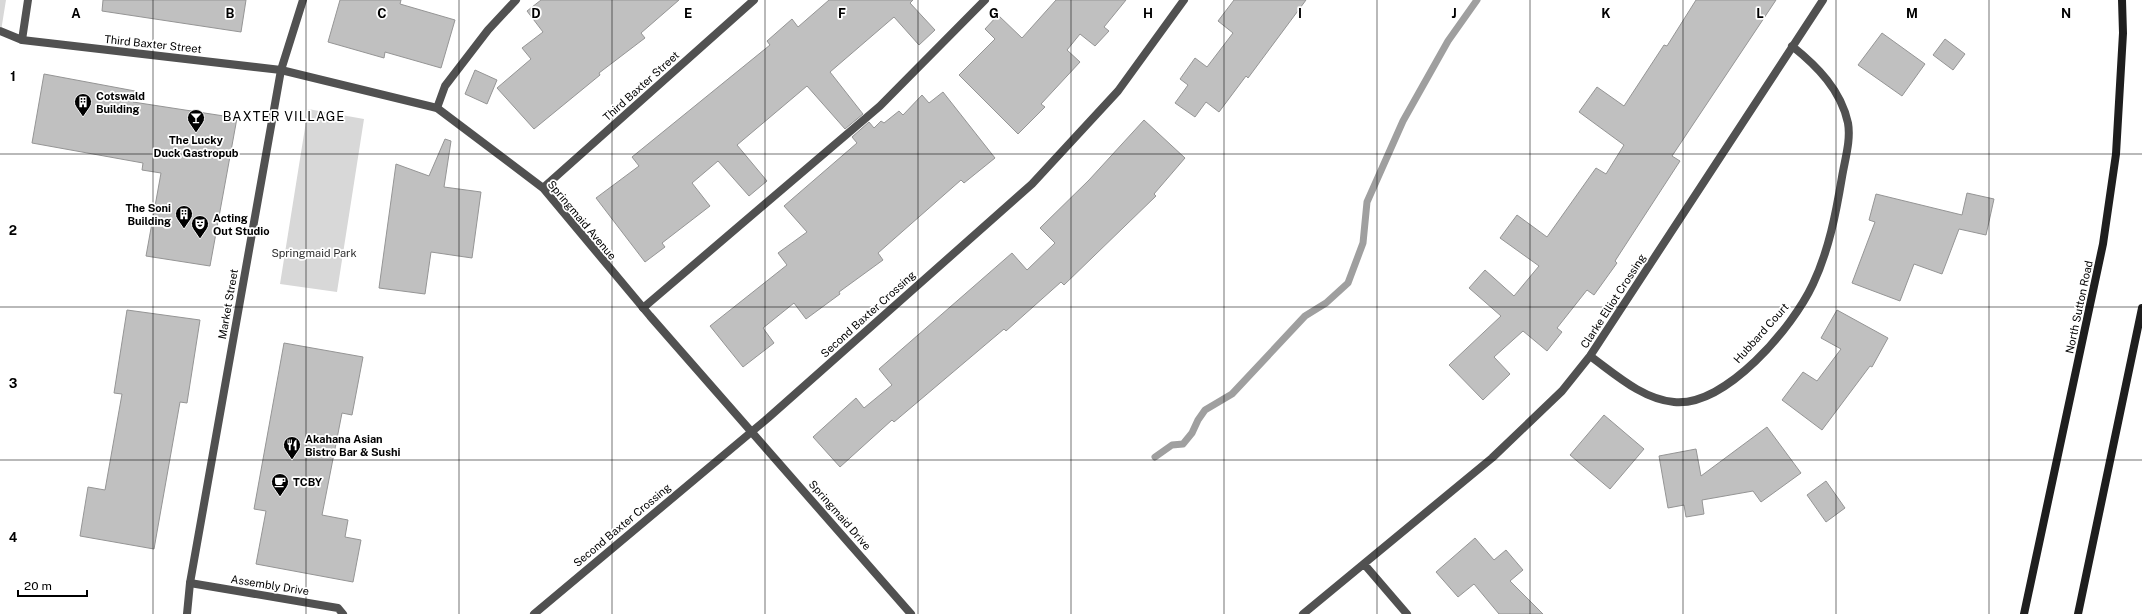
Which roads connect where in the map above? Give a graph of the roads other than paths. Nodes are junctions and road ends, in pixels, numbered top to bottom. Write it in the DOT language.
graph roads {
  1 [pos="28,0"];
  2 [pos="304,0"];
  3 [pos="516,0"];
  4 [pos="754,0"];
  5 [pos="985,0"];
  6 [pos="1184,0"];
  7 [pos="1823,0"];
  8 [pos="2122,0"];
  9 [pos="0,31"];
  10 [pos="22,40"];
  11 [pos="1792,46"];
  12 [pos="281,70"];
  13 [pos="437,108"];
  14 [pos="543,188"];
  15 [pos="643,308"];
  16 [pos="2142,308"];
  17 [pos="1590,356"];
  18 [pos="752,430"];
  19 [pos="1364,564"];
  20 [pos="190,583"];
  21 [pos="187,614"];
  22 [pos="343,614"];
  23 [pos="534,614"];
  24 [pos="911,614"];
  25 [pos="1303,614"];
  26 [pos="1407,614"];
  27 [pos="2024,614"];
  28 [pos="2078,614"];
  1 -- 10 [label="street"];
  2 -- 12 [label="street, Market Street"];
  3 -- 13 [label="street"];
  4 -- 14 [label="street, Third Baxter Street"];
  5 -- 15 [label="street"];
  6 -- 18 [label="street, Second Baxter Crossing"];
  7 -- 11 [label="street, Clarke Elliot Crossing"];
  8 -- 27 [label="main road, North Sutton Road"];
  9 -- 10 [label="street, Third Baxter Street"];
  10 -- 12 [label="street, Third Baxter Street"];
  11 -- 17 [label="street, Clarke Elliot Crossing"];
  11 -- 17 [label="street, Hubbard Court"];
  12 -- 13 [label="street, Springmaid Avenue"];
  12 -- 20 [label="street, Market Street"];
  13 -- 14 [label="street, Springmaid Avenue"];
  14 -- 15 [label="street, Springmaid Avenue"];
  15 -- 18 [label="street, Springmaid Avenue"];
  16 -- 28 [label="main road"];
  17 -- 19 [label="street, Clarke Elliot Crossing"];
  18 -- 23 [label="street, Second Baxter Crossing"];
  18 -- 24 [label="street, Springmaid Drive"];
  19 -- 25 [label="street, Clarke Elliot Crossing"];
  19 -- 26 [label="street"];
  20 -- 21 [label="street, Market Street"];
  20 -- 22 [label="street, Assembly Drive"];
}
